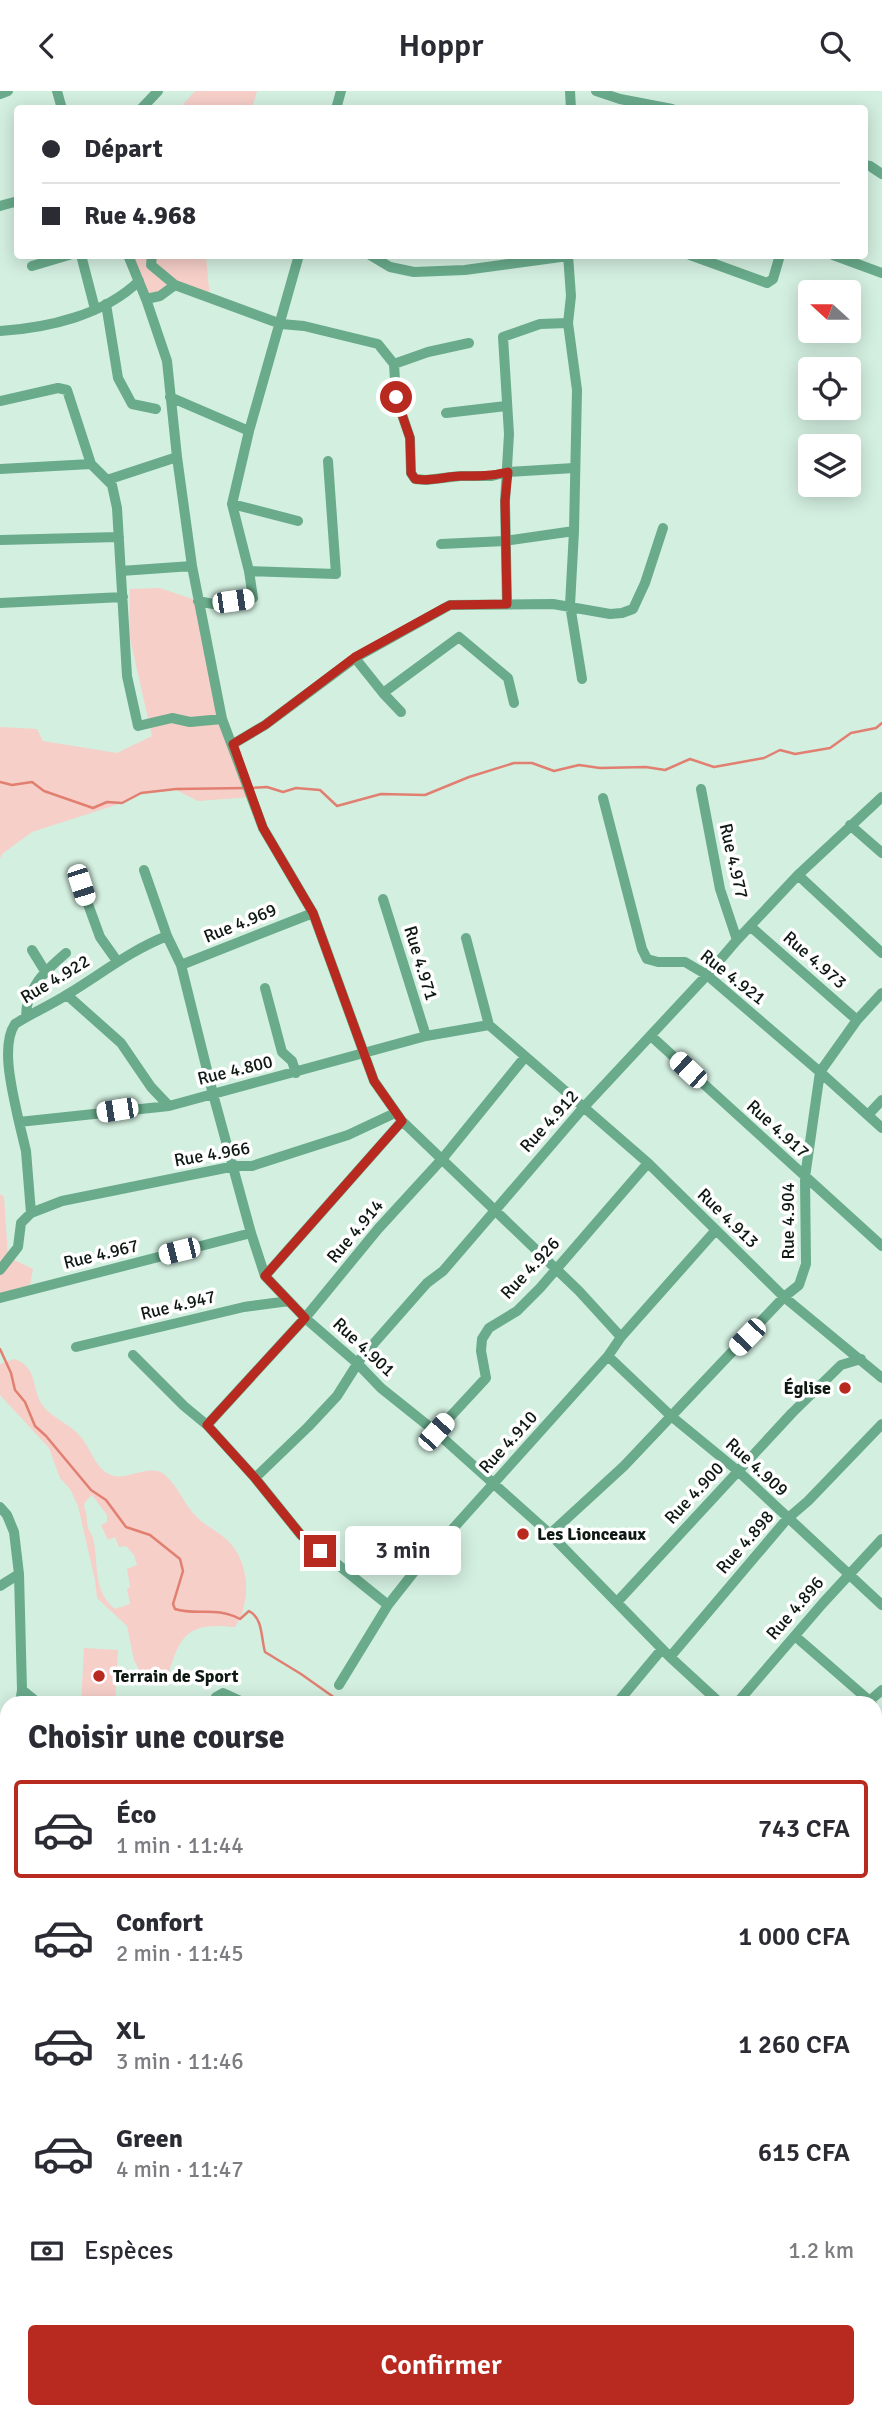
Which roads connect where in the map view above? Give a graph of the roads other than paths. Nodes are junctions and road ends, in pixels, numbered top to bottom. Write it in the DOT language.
graph roads {
  1 [pos="8,91"];
  2 [pos="158,91"];
  3 [pos="596,91"];
  4 [pos="0,94"];
  5 [pos="623,95"];
  6 [pos="145,105"];
  7 [pos="657,105"];
  8 [pos="56,259"];
  9 [pos="82,259"];
  10 [pos="130,259"];
  11 [pos="152,259"];
  12 [pos="298,259"];
  13 [pos="377,259"];
  14 [pos="546,259"];
  15 [pos="568,259"];
  16 [pos="701,259"];
  17 [pos="779,259"];
  18 [pos="844,259"];
  19 [pos="32,266"];
  20 [pos="882,273"];
  21 [pos="139,281"];
  22 [pos="175,285"];
  23 [pos="146,299"];
  24 [pos="100,307"];
  25 [pos="568,323"];
  26 [pos="281,324"];
  27 [pos="0,331"];
  28 [pos="469,343"];
  29 [pos="394,364"];
  30 [pos="170,397"];
  31 [pos="0,401"];
  32 [pos="506,406"];
  33 [pos="156,409"];
  34 [pos="446,413"];
  35 [pos="249,431"];
  36 [pos="177,457"];
  37 [pos="328,461"];
  38 [pos="90,464"];
  39 [pos="574,468"];
  40 [pos="0,469"];
  41 [pos="508,472"];
  42 [pos="107,480"];
  43 [pos="232,504"];
  44 [pos="298,521"];
  45 [pos="663,528"];
  46 [pos="574,531"];
  47 [pos="119,537"];
  48 [pos="0,540"];
  49 [pos="505,541"];
  50 [pos="441,544"];
  51 [pos="192,566"];
  52 [pos="121,571"];
  53 [pos="249,571"];
  54 [pos="122,597"];
  55 [pos="198,601"];
  56 [pos="0,603"];
  57 [pos="507,604"];
  58 [pos="570,605"];
  59 [pos="355,657"];
  60 [pos="582,678"];
  61 [pos="383,693"];
  62 [pos="514,703"];
  63 [pos="401,712"];
  64 [pos="222,719"];
  65 [pos="233,744"];
  66 [pos="701,789"];
  67 [pos="882,797"];
  68 [pos="603,798"];
  69 [pos="850,825"];
  70 [pos="882,853"];
  71 [pos="144,870"];
  72 [pos="799,876"];
  73 [pos="81,885"];
  74 [pos="383,899"];
  75 [pos="313,913"];
  76 [pos="750,926"];
  77 [pos="167,936"];
  78 [pos="466,938"];
  79 [pos="737,940"];
  80 [pos="32,950"];
  81 [pos="66,953"];
  82 [pos="882,953"];
  83 [pos="117,961"];
  84 [pos="181,965"];
  85 [pos="45,971"];
  86 [pos="707,975"];
  87 [pos="265,988"];
  88 [pos="882,993"];
  89 [pos="67,995"];
  90 [pos="26,1017"];
  91 [pos="857,1020"];
  92 [pos="489,1025"];
  93 [pos="426,1036"];
  94 [pos="651,1036"];
  95 [pos="365,1053"];
  96 [pos="525,1057"];
  97 [pos="820,1072"];
  98 [pos="296,1073"];
  99 [pos="213,1094"];
  100 [pos="882,1100"];
  101 [pos="169,1106"];
  102 [pos="583,1108"];
  103 [pos="868,1115"];
  104 [pos="398,1117"];
  105 [pos="19,1122"];
  106 [pos="882,1128"];
  107 [pos="443,1158"];
  108 [pos="648,1163"];
  109 [pos="234,1166"];
  110 [pos="805,1177"];
  111 [pos="493,1210"];
  112 [pos="31,1213"];
  113 [pos="715,1231"];
  114 [pos="251,1233"];
  115 [pos="882,1246"];
  116 [pos="556,1269"];
  117 [pos="0,1270"];
  118 [pos="265,1276"];
  119 [pos="784,1297"];
  120 [pos="0,1298"];
  121 [pos="289,1301"];
  122 [pos="305,1318"];
  123 [pos="621,1336"];
  124 [pos="76,1347"];
  125 [pos="133,1355"];
  126 [pos="608,1356"];
  127 [pos="861,1359"];
  128 [pos="357,1363"];
  129 [pos="882,1378"];
  130 [pos="671,1416"];
  131 [pos="882,1424"];
  132 [pos="207,1425"];
  133 [pos="436,1432"];
  134 [pos="738,1471"];
  135 [pos="255,1478"];
  136 [pos="495,1484"];
  137 [pos="0,1507"];
  138 [pos="787,1519"];
  139 [pos="550,1534"];
  140 [pos="882,1539"];
  141 [pos="19,1574"];
  142 [pos="849,1574"];
  143 [pos="0,1586"];
  144 [pos="618,1601"];
  145 [pos="388,1605"];
  146 [pos="882,1605"];
  147 [pos="795,1636"];
  148 [pos="666,1653"];
  149 [pos="339,1685"];
  150 [pos="22,1690"];
  151 [pos="21,1696"];
  152 [pos="29,1696"];
  153 [pos="624,1696"];
  154 [pos="712,1696"];
  155 [pos="743,1696"];
  156 [pos="863,1696"];
  1 -- 4 [label="street"];
  2 -- 6 [label="street"];
  3 -- 5 [label="street"];
  5 -- 7 [label="street"];
  8 -- 19 [label="street"];
  9 -- 24 [label="street"];
  10 -- 21 [label="street"];
  11 -- 22 [label="street"];
  12 -- 26 [label="street"];
  13 -- 14 [label="street"];
  15 -- 25 [label="street"];
  16 -- 17 [label="street"];
  18 -- 20 [label="street"];
  21 -- 23 [label="street"];
  21 -- 24 [label="street"];
  22 -- 23 [label="street"];
  22 -- 26 [label="street"];
  23 -- 30 [label="street"];
  24 -- 27 [label="street"];
  24 -- 33 [label="street"];
  25 -- 32 [label="street"];
  25 -- 39 [label="street"];
  26 -- 29 [label="street"];
  26 -- 35 [label="street"];
  28 -- 29 [label="street"];
  29 -- 41 [label="street"];
  30 -- 35 [label="street"];
  30 -- 36 [label="street"];
  31 -- 38 [label="street"];
  32 -- 34 [label="street"];
  32 -- 41 [label="street"];
  35 -- 43 [label="street"];
  36 -- 42 [label="street"];
  36 -- 51 [label="street"];
  37 -- 53 [label="street"];
  38 -- 40 [label="street"];
  38 -- 42 [label="street"];
  39 -- 41 [label="street"];
  39 -- 46 [label="street"];
  41 -- 49 [label="street"];
  42 -- 47 [label="street"];
  43 -- 44 [label="street"];
  43 -- 53 [label="street"];
  45 -- 58 [label="street"];
  46 -- 49 [label="street"];
  46 -- 58 [label="street"];
  47 -- 48 [label="street"];
  47 -- 52 [label="street"];
  49 -- 50 [label="street"];
  49 -- 57 [label="street"];
  51 -- 52 [label="street"];
  51 -- 55 [label="street"];
  52 -- 54 [label="street"];
  53 -- 55 [label="street"];
  54 -- 56 [label="street"];
  54 -- 64 [label="street"];
  55 -- 64 [label="street"];
  57 -- 58 [label="street"];
  57 -- 59 [label="street"];
  58 -- 60 [label="street"];
  59 -- 61 [label="street"];
  59 -- 65 [label="street"];
  61 -- 62 [label="street"];
  61 -- 63 [label="street"];
  64 -- 65 [label="street"];
  65 -- 75 [label="street"];
  66 -- 79 [label="street, Rue 4.977"];
  67 -- 69 [label="street, Rue 4.912"];
  68 -- 86 [label="street, Rue 4.921"];
  69 -- 70 [label="street"];
  69 -- 72 [label="street, Rue 4.912"];
  71 -- 77 [label="street, Rue 4.901"];
  72 -- 76 [label="street, Rue 4.912"];
  72 -- 82 [label="street"];
  73 -- 83 [label="street"];
  74 -- 93 [label="street, Rue 4.971"];
  75 -- 84 [label="street, Rue 4.969"];
  75 -- 95 [label="street"];
  76 -- 79 [label="street, Rue 4.912"];
  76 -- 91 [label="street, Rue 4.973"];
  77 -- 83 [label="street, Rue 4.922"];
  77 -- 84 [label="street, Rue 4.901"];
  78 -- 92 [label="street"];
  79 -- 86 [label="street, Rue 4.912"];
  80 -- 85 [label="street"];
  81 -- 85 [label="street"];
  83 -- 89 [label="street, Rue 4.922"];
  84 -- 99 [label="street, Rue 4.901"];
  85 -- 90 [label="street"];
  86 -- 94 [label="street, Rue 4.912"];
  86 -- 97 [label="street, Rue 4.921"];
  87 -- 98 [label="street"];
  88 -- 91 [label="street, Rue 4.904"];
  89 -- 90 [label="street, Rue 4.922"];
  89 -- 101 [label="street"];
  90 -- 105 [label="street, Rue 4.922"];
  91 -- 97 [label="street, Rue 4.904"];
  92 -- 93 [label="street, Rue 4.800"];
  92 -- 96 [label="street"];
  93 -- 95 [label="street, Rue 4.800"];
  94 -- 102 [label="street, Rue 4.912"];
  94 -- 110 [label="street, Rue 4.917"];
  95 -- 98 [label="street, Rue 4.800"];
  95 -- 104 [label="street"];
  96 -- 102 [label="street"];
  96 -- 107 [label="street, Rue 4.914"];
  97 -- 103 [label="street, Rue 4.921"];
  97 -- 110 [label="street, Rue 4.904"];
  98 -- 99 [label="street, Rue 4.800"];
  99 -- 101 [label="street, Rue 4.800"];
  99 -- 109 [label="street, Rue 4.901"];
  100 -- 103 [label="street"];
  101 -- 105 [label="street, Rue 4.800"];
  102 -- 108 [label="street, Rue 4.913"];
  102 -- 111 [label="street, Rue 4.912"];
  103 -- 106 [label="street, Rue 4.921"];
  104 -- 107 [label="street"];
  104 -- 109 [label="street, Rue 4.966"];
  104 -- 118 [label="street"];
  105 -- 112 [label="street"];
  107 -- 111 [label="street"];
  107 -- 122 [label="street, Rue 4.914"];
  108 -- 113 [label="street, Rue 4.913"];
  108 -- 116 [label="street, Rue 4.926"];
  109 -- 112 [label="street, Rue 4.966"];
  109 -- 114 [label="street, Rue 4.901"];
  110 -- 115 [label="street, Rue 4.917"];
  110 -- 119 [label="street, Rue 4.904"];
  111 -- 116 [label="street"];
  111 -- 128 [label="street, Rue 4.912"];
  112 -- 117 [label="street"];
  113 -- 119 [label="street, Rue 4.913"];
  113 -- 123 [label="street, Rue 4.910"];
  114 -- 118 [label="street, Rue 4.901"];
  114 -- 120 [label="street, Rue 4.967"];
  116 -- 123 [label="street"];
  116 -- 133 [label="street, Rue 4.926"];
  118 -- 121 [label="street, Rue 4.901"];
  119 -- 127 [label="street, Rue 4.913"];
  119 -- 130 [label="street, Rue 4.904"];
  121 -- 122 [label="street, Rue 4.901"];
  121 -- 124 [label="street, Rue 4.947"];
  122 -- 128 [label="street, Rue 4.901"];
  122 -- 132 [label="street, Rue 4.914"];
  123 -- 126 [label="street, Rue 4.910"];
  125 -- 132 [label="street"];
  126 -- 130 [label="street, Rue 4.909"];
  126 -- 136 [label="street, Rue 4.910"];
  127 -- 129 [label="street, Rue 4.913"];
  127 -- 134 [label="street, Rue 4.900"];
  128 -- 133 [label="street, Rue 4.901"];
  128 -- 135 [label="street, Rue 4.912"];
  130 -- 134 [label="street, Rue 4.909"];
  130 -- 139 [label="street, Rue 4.904"];
  131 -- 138 [label="street, Rue 4.898"];
  132 -- 135 [label="street"];
  133 -- 136 [label="street, Rue 4.901"];
  134 -- 138 [label="street, Rue 4.909"];
  134 -- 144 [label="street, Rue 4.900"];
  135 -- 145 [label="street"];
  136 -- 139 [label="street, Rue 4.901"];
  136 -- 145 [label="street, Rue 4.910"];
  137 -- 141 [label="street"];
  138 -- 142 [label="street, Rue 4.909"];
  138 -- 148 [label="street, Rue 4.898"];
  139 -- 144 [label="street, Rue 4.901"];
  140 -- 142 [label="street, Rue 4.896"];
  141 -- 143 [label="street"];
  141 -- 150 [label="street"];
  142 -- 146 [label="street, Rue 4.909"];
  142 -- 147 [label="street, Rue 4.896"];
  144 -- 148 [label="street, Rue 4.901"];
  145 -- 149 [label="street, Rue 4.910"];
  147 -- 155 [label="street, Rue 4.896"];
  147 -- 156 [label="street"];
  148 -- 153 [label="street, Rue 4.898"];
  148 -- 154 [label="street, Rue 4.901"];
  150 -- 151 [label="street"];
  150 -- 152 [label="street"];
}
